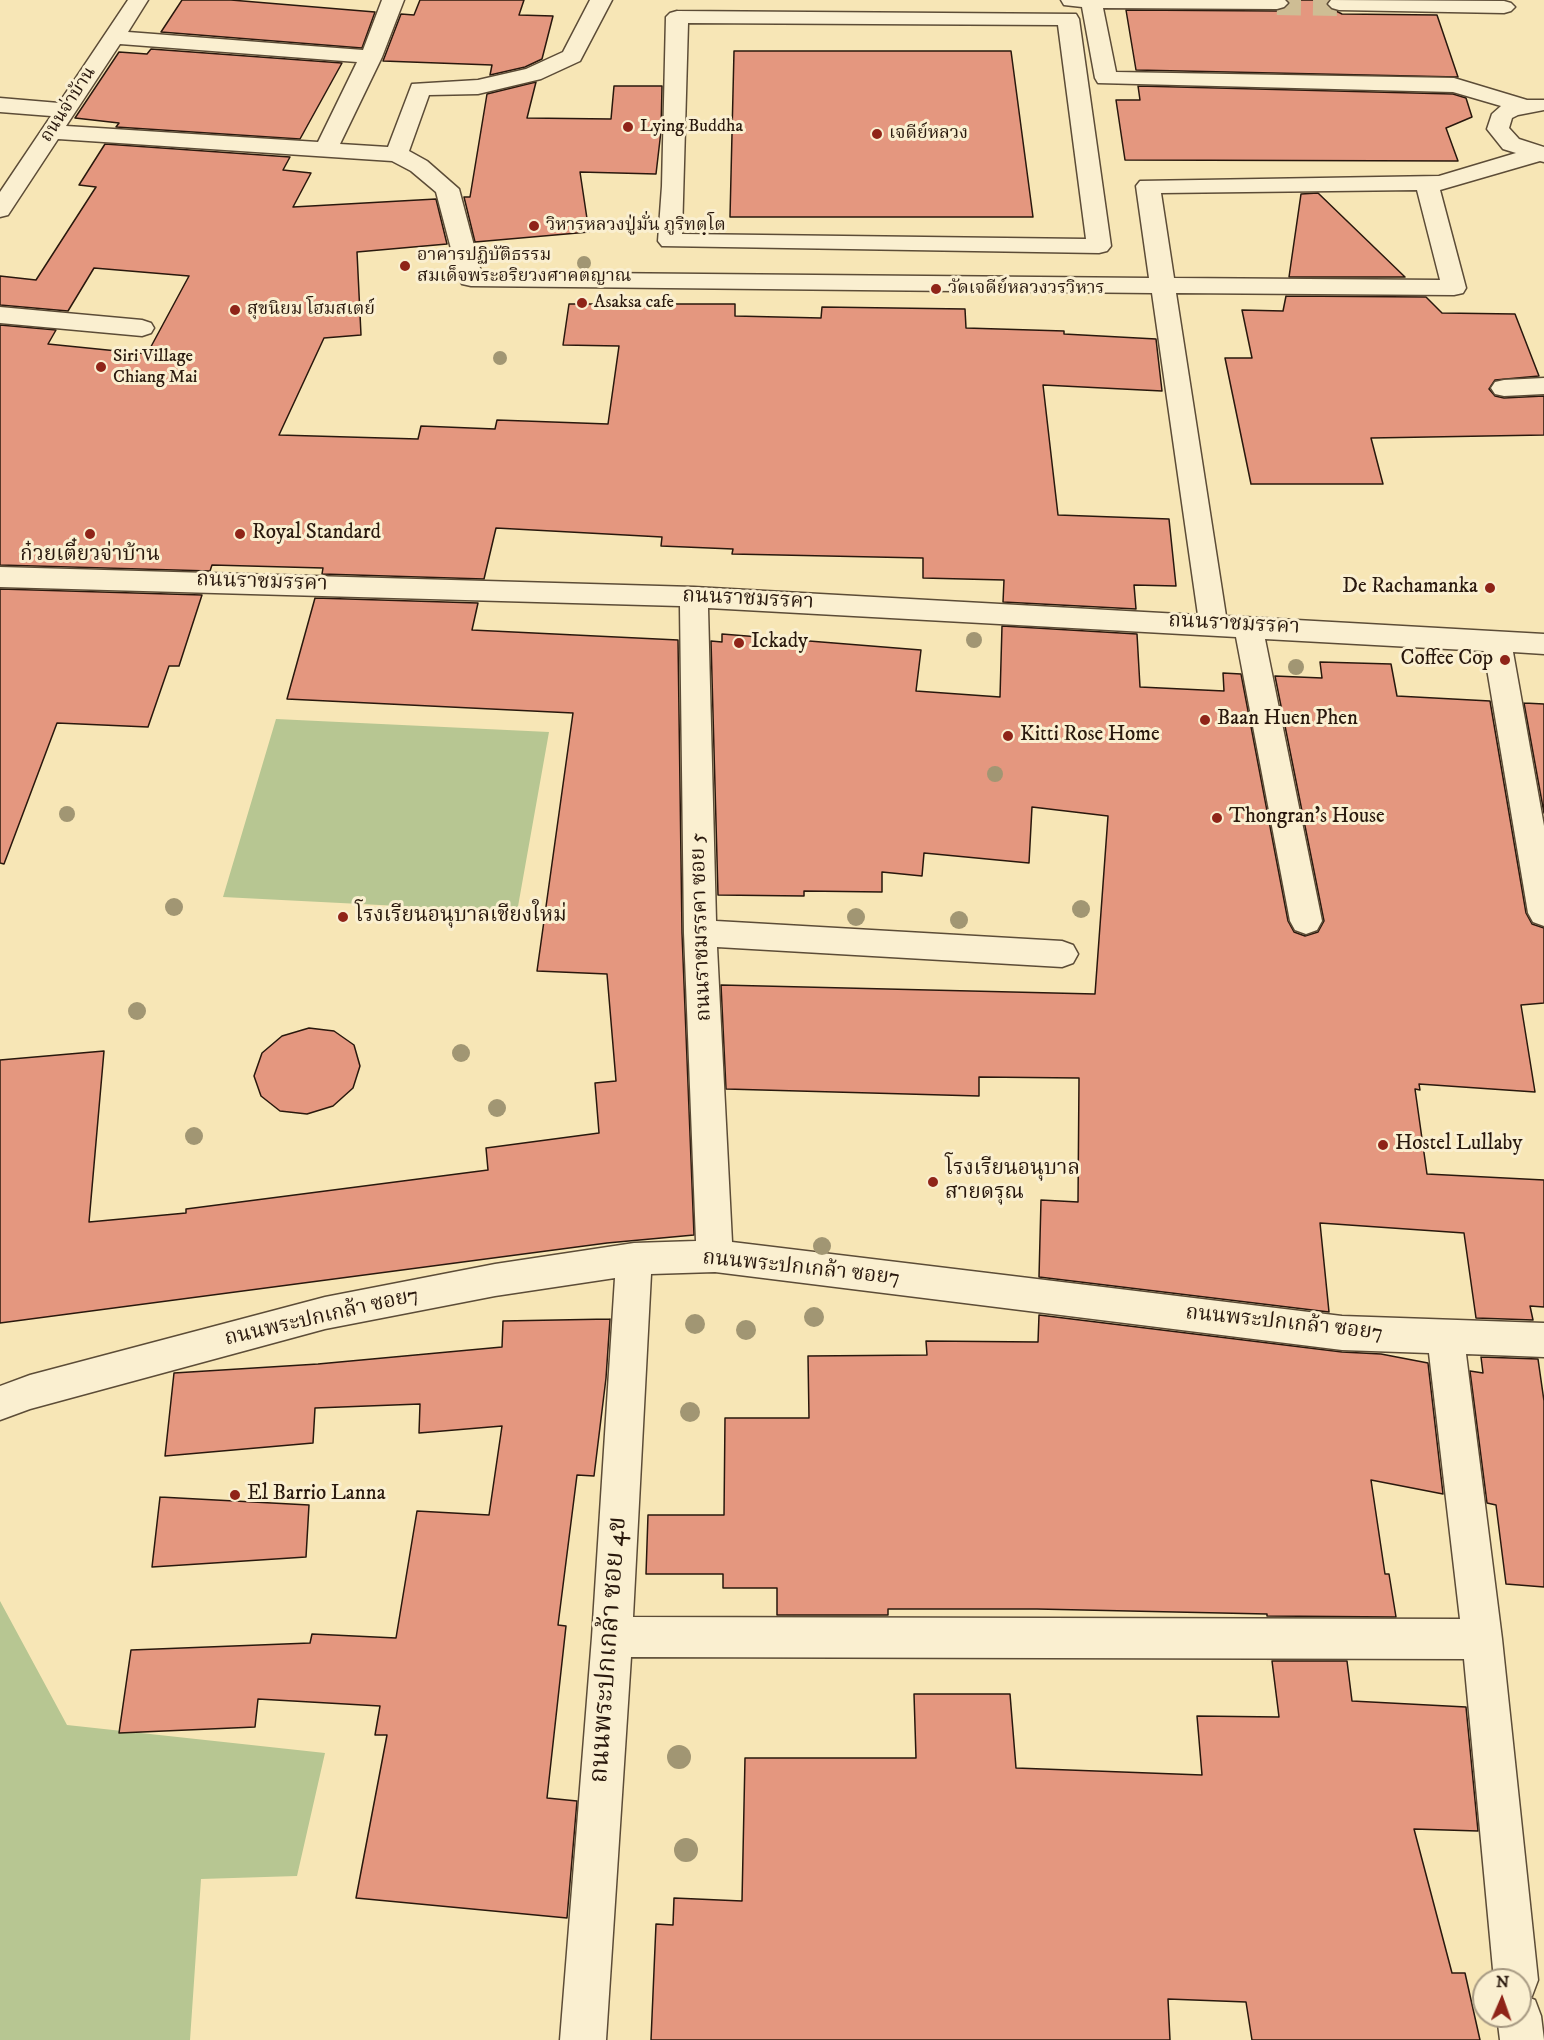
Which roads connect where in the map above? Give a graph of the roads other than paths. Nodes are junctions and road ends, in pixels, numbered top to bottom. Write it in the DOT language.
graph roads {
  1 [pos="138,0"];
  2 [pos="393,0"];
  3 [pos="600,0"];
  4 [pos="1019,0"];
  5 [pos="1091,0"];
  6 [pos="1277,3"];
  7 [pos="1339,4"];
  8 [pos="1504,8"];
  9 [pos="114,37"];
  10 [pos="371,57"];
  11 [pos="0,105"];
  12 [pos="1534,106"];
  13 [pos="66,110"];
  14 [pos="51,132"];
  15 [pos="325,151"];
  16 [pos="397,154"];
  17 [pos="1541,155"];
  18 [pos="1427,183"];
  19 [pos="0,210"];
  20 [pos="670,241"];
  21 [pos="1162,285"];
  22 [pos="0,315"];
  23 [pos="142,328"];
  24 [pos="1544,386"];
  25 [pos="1504,388"];
  26 [pos="0,577"];
  27 [pos="694,597"];
  28 [pos="1213,624"];
  29 [pos="1248,626"];
  30 [pos="1496,640"];
  31 [pos="1544,644"];
  32 [pos="1544,913"];
  33 [pos="1306,921"];
  34 [pos="700,933"];
  35 [pos="1062,954"];
  36 [pos="715,1256"];
  37 [pos="634,1259"];
  38 [pos="1444,1336"];
  39 [pos="1544,1340"];
  40 [pos="0,1403"];
  41 [pos="612,1637"];
  42 [pos="1482,1640"];
  43 [pos="1515,1968"];
  44 [pos="583,2040"];
  1 -- 9 [label="street, ถนนจ่าบ้าน"];
  2 -- 10 [label="street"];
  3 -- 16 [label="street"];
  4 -- 5 [label="street"];
  5 -- 6 [label="street"];
  5 -- 12 [label="street"];
  7 -- 8 [label="street"];
  9 -- 10 [label="street"];
  9 -- 13 [label="street, ถนนจ่าบ้าน"];
  10 -- 15 [label="street"];
  11 -- 13 [label="street"];
  12 -- 17 [label="street"];
  13 -- 14 [label="street, ถนนจ่าบ้าน"];
  14 -- 15 [label="street"];
  14 -- 19 [label="street, ถนนจ่าบ้าน"];
  15 -- 16 [label="street"];
  16 -- 21 [label="street"];
  17 -- 18 [label="street"];
  18 -- 21 [label="street"];
  18 -- 21 [label="street"];
  20 -- 20 [label="street"];
  21 -- 28 [label="street"];
  22 -- 23 [label="street"];
  24 -- 25 [label="street"];
  26 -- 27 [label="street, ถนนราชมรรคา"];
  27 -- 28 [label="street, ถนนราชมรรคา"];
  27 -- 34 [label="street, ถนนราชมรรคา ซอย 5"];
  28 -- 29 [label="street, ถนนราชมรรคา"];
  29 -- 30 [label="street, ถนนราชมรรคา"];
  29 -- 33 [label="street"];
  30 -- 31 [label="street, ถนนราชมรรคา"];
  30 -- 32 [label="street"];
  34 -- 35 [label="street"];
  34 -- 36 [label="street, ถนนราชมรรคา ซอย 5"];
  36 -- 37 [label="street, ถนนพระปกเกล้า ซอย7"];
  36 -- 38 [label="street, ถนนพระปกเกล้า ซอย7"];
  37 -- 40 [label="street, ถนนพระปกเกล้า ซอย7"];
  37 -- 41 [label="street, ถนนพระปกเกล้า ซอย 4ข"];
  38 -- 39 [label="street, ถนนพระปกเกล้า ซอย7"];
  38 -- 42 [label="street"];
  41 -- 42 [label="street"];
  41 -- 44 [label="street, ถนนพระปกเกล้า ซอย 4ข"];
  42 -- 43 [label="street"];
}
